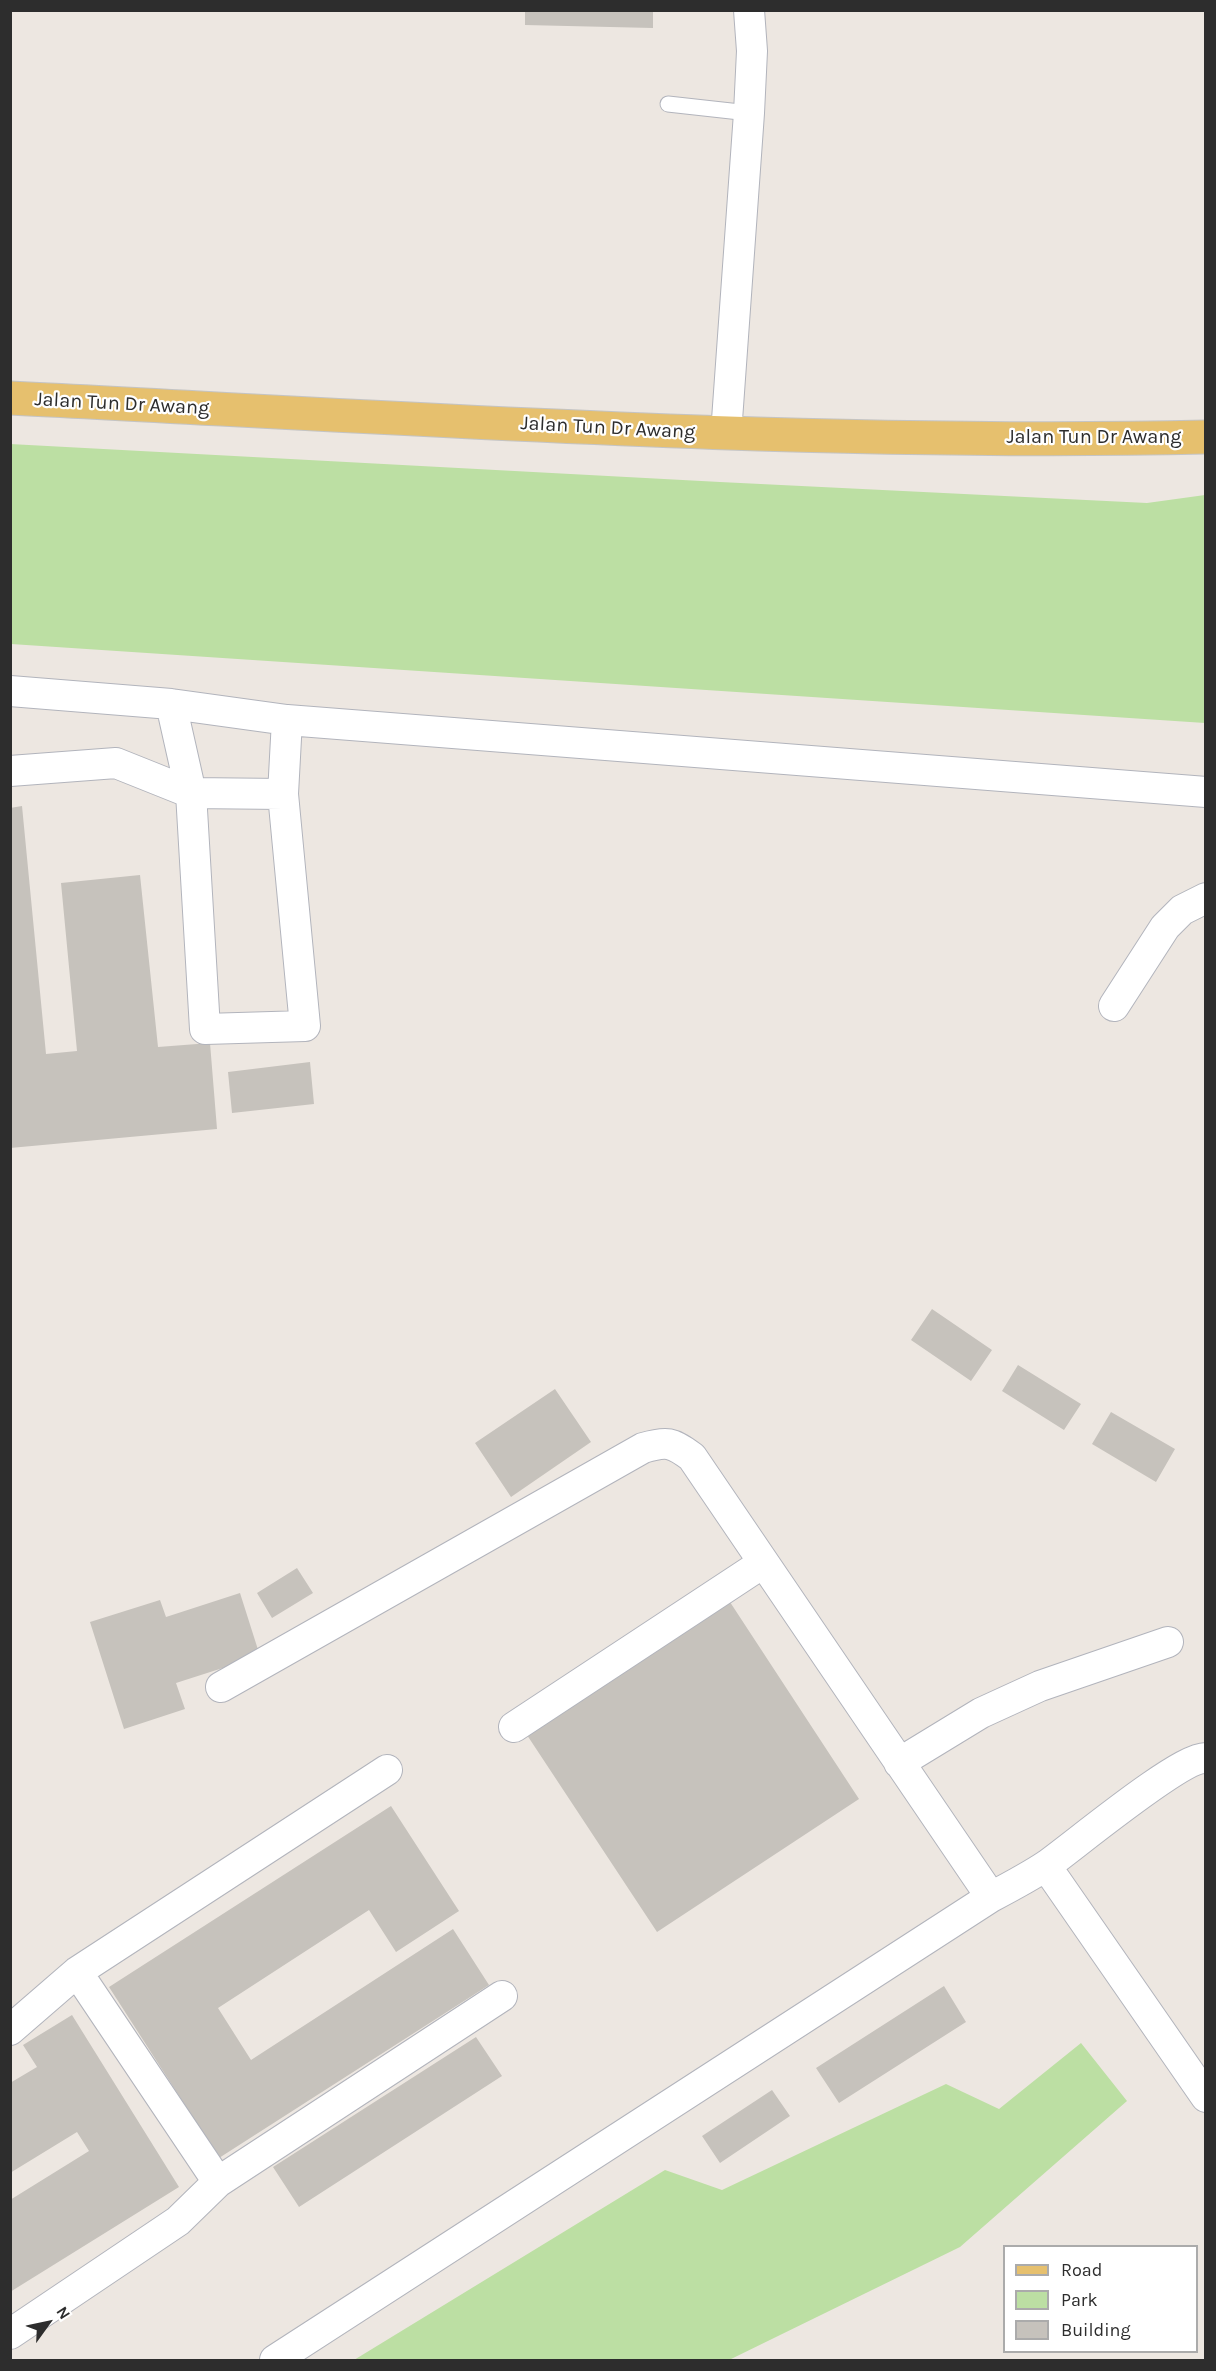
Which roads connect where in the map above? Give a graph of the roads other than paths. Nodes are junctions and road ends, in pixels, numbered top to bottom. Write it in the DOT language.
graph roads {
  1 [pos="749,10"];
  2 [pos="668,104"];
  3 [pos="749,113"];
  4 [pos="10,398"];
  5 [pos="726,434"];
  6 [pos="1206,437"];
  7 [pos="10,692"];
  8 [pos="171,704"];
  9 [pos="287,720"];
  10 [pos="10,771"];
  11 [pos="1206,792"];
  12 [pos="190,793"];
  13 [pos="284,794"];
  14 [pos="1206,898"];
  15 [pos="1114,1006"];
  16 [pos="763,1563"];
  17 [pos="1168,1642"];
  18 [pos="221,1687"];
  19 [pos="514,1726"];
  20 [pos="1206,1758"];
  21 [pos="899,1762"];
  22 [pos="387,1770"];
  23 [pos="1046,1866"];
  24 [pos="991,1897"];
  25 [pos="77,1972"];
  26 [pos="502,1996"];
  27 [pos="10,2030"];
  28 [pos="1206,2097"];
  29 [pos="218,2182"];
  30 [pos="10,2334"];
  31 [pos="274,2361"];
  1 -- 3 [label="street"];
  2 -- 3 [label="lane"];
  3 -- 5 [label="street"];
  4 -- 5 [label="main road, Jalan Tun Dr Awang"];
  5 -- 6 [label="main road, Jalan Tun Dr Awang"];
  7 -- 8 [label="street"];
  8 -- 9 [label="street"];
  8 -- 12 [label="street"];
  9 -- 11 [label="street"];
  9 -- 13 [label="street"];
  10 -- 12 [label="street"];
  12 -- 13 [label="street"];
  12 -- 13 [label="street"];
  14 -- 15 [label="street"];
  16 -- 18 [label="street"];
  16 -- 19 [label="street"];
  16 -- 21 [label="street"];
  17 -- 21 [label="street"];
  20 -- 23 [label="street"];
  21 -- 24 [label="street"];
  22 -- 25 [label="street"];
  23 -- 24 [label="street"];
  23 -- 28 [label="street"];
  24 -- 31 [label="street"];
  25 -- 27 [label="street"];
  25 -- 29 [label="street"];
  26 -- 29 [label="street"];
  29 -- 30 [label="street"];
}
